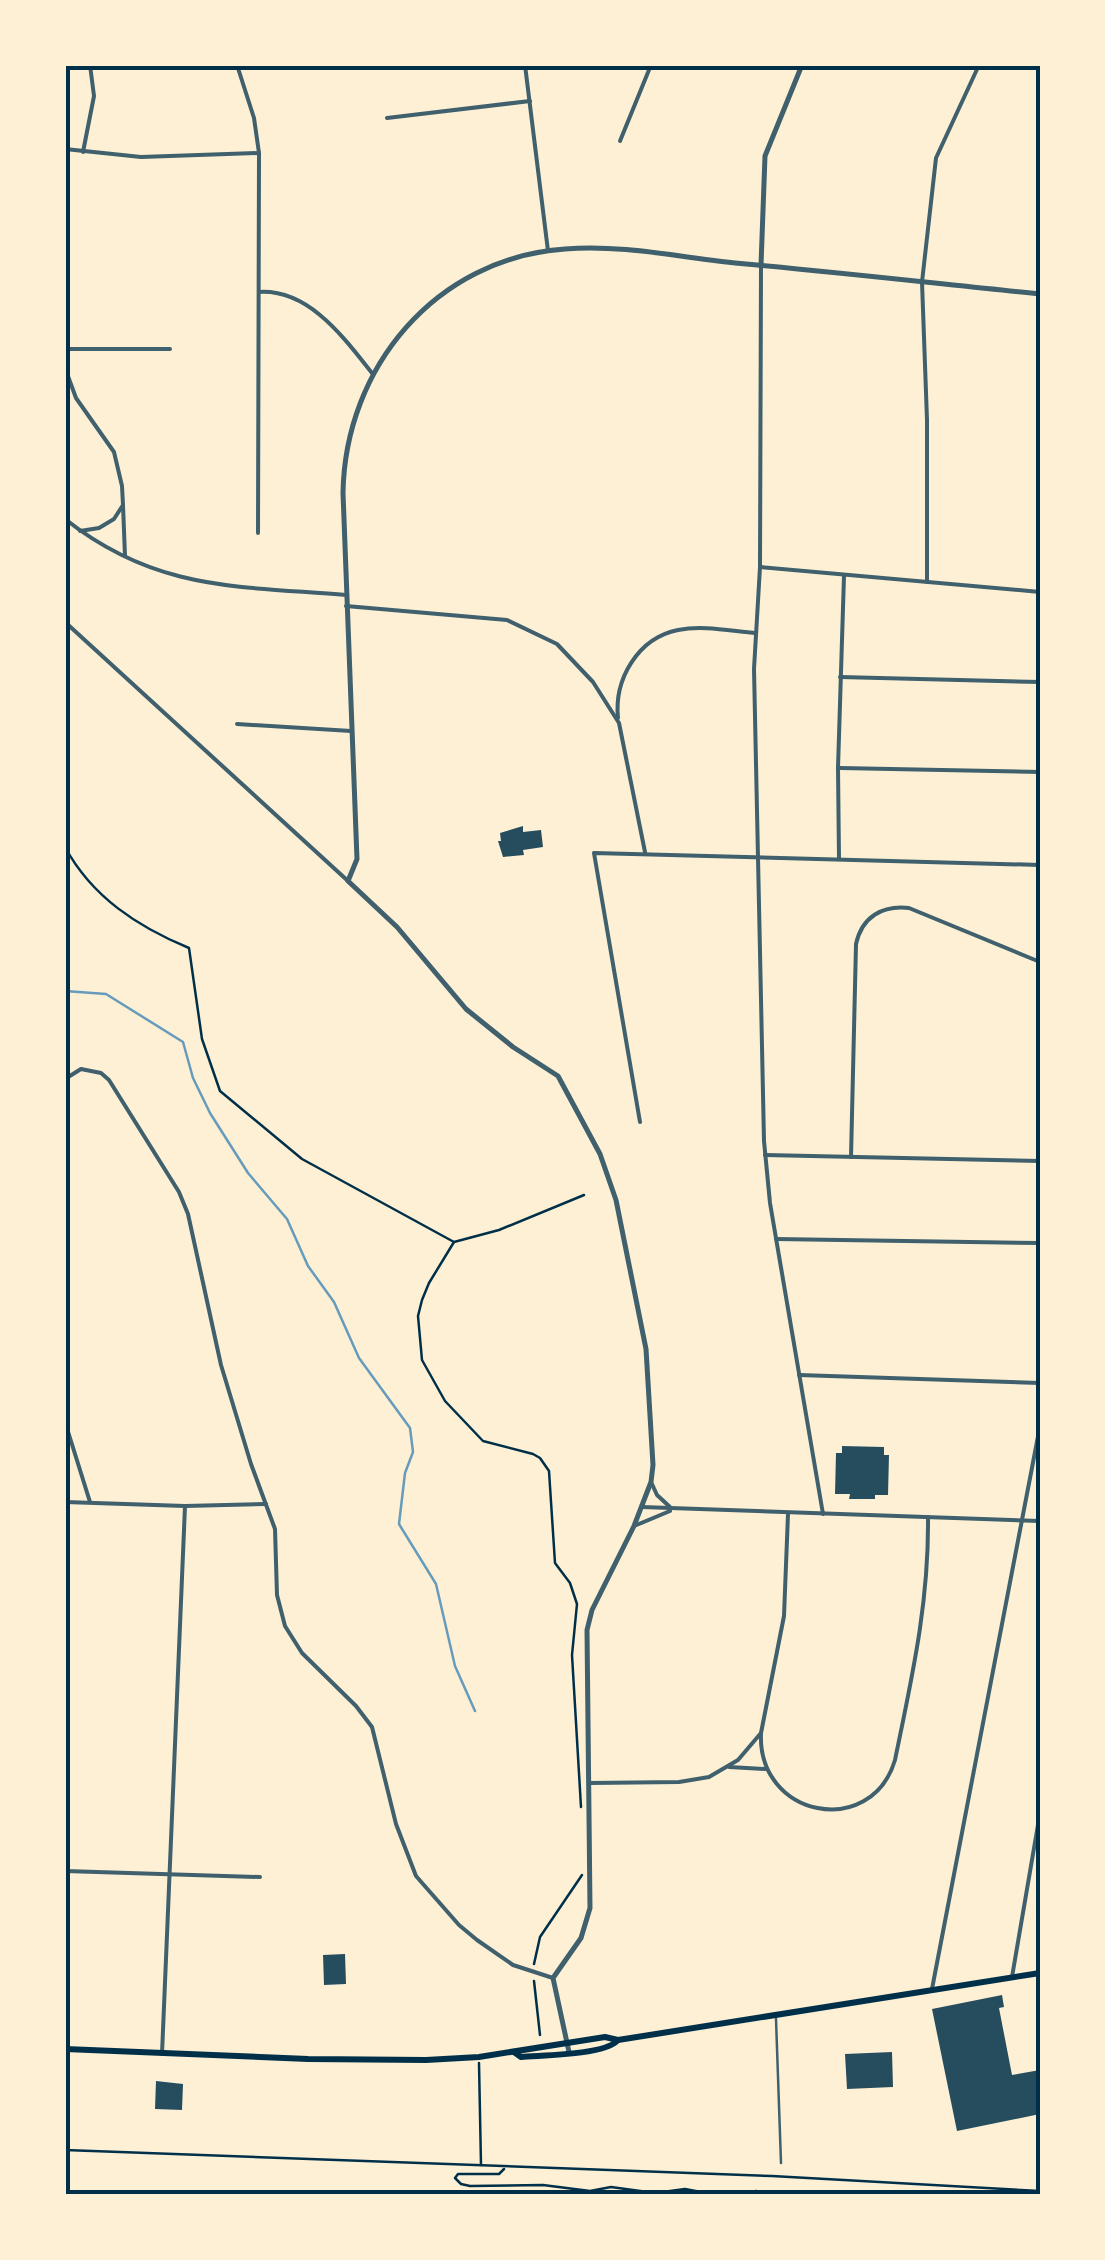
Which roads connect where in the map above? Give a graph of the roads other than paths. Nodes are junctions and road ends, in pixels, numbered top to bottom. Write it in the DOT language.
graph roads {
  1 [pos="90,65"];
  2 [pos="237,65"];
  3 [pos="525,65"];
  4 [pos="651,65"];
  5 [pos="802,65"];
  6 [pos="979,65"];
  7 [pos="530,101"];
  8 [pos="386,118"];
  9 [pos="620,142"];
  10 [pos="65,149"];
  11 [pos="84,152"];
  12 [pos="259,153"];
  13 [pos="548,251"];
  14 [pos="761,265"];
  15 [pos="922,282"];
  16 [pos="257,292"];
  17 [pos="1040,294"];
  18 [pos="65,349"];
  19 [pos="170,349"];
  20 [pos="65,368"];
  21 [pos="372,373"];
  22 [pos="123,506"];
  23 [pos="65,520"];
  24 [pos="80,531"];
  25 [pos="258,534"];
  26 [pos="126,558"];
  27 [pos="760,567"];
  28 [pos="844,576"];
  29 [pos="927,582"];
  30 [pos="1040,592"];
  31 [pos="346,596"];
  32 [pos="346,606"];
  33 [pos="65,622"];
  34 [pos="756,632"];
  35 [pos="840,676"];
  36 [pos="1040,682"];
  37 [pos="619,723"];
  38 [pos="237,724"];
  39 [pos="351,730"];
  40 [pos="838,768"];
  41 [pos="1040,772"];
  42 [pos="646,853"];
  43 [pos="758,856"];
  44 [pos="839,858"];
  45 [pos="1040,865"];
  46 [pos="348,881"];
  47 [pos="1040,962"];
  48 [pos="65,1078"];
  49 [pos="640,1122"];
  50 [pos="765,1155"];
  51 [pos="851,1157"];
  52 [pos="1040,1162"];
  53 [pos="776,1239"];
  54 [pos="1040,1243"];
  55 [pos="799,1374"];
  56 [pos="1040,1383"];
  57 [pos="65,1422"];
  58 [pos="1040,1426"];
  59 [pos="651,1482"];
  60 [pos="65,1502"];
  61 [pos="90,1502"];
  62 [pos="266,1504"];
  63 [pos="185,1506"];
  64 [pos="642,1507"];
  65 [pos="674,1510"];
  66 [pos="788,1514"];
  67 [pos="822,1514"];
  68 [pos="928,1517"];
  69 [pos="1020,1521"];
  70 [pos="1040,1522"];
  71 [pos="634,1526"];
  72 [pos="761,1733"];
  73 [pos="730,1768"];
  74 [pos="765,1769"];
  75 [pos="588,1784"];
  76 [pos="1040,1812"];
  77 [pos="65,1871"];
  78 [pos="169,1875"];
  79 [pos="260,1877"];
  80 [pos="1040,1973"];
  81 [pos="1012,1977"];
  82 [pos="553,1978"];
  83 [pos="932,1989"];
  84 [pos="776,2012"];
  85 [pos="618,2040"];
  86 [pos="566,2042"];
  87 [pos="65,2050"];
  88 [pos="514,2052"];
  89 [pos="570,2052"];
  90 [pos="162,2054"];
  91 [pos="781,2163"];
  1 -- 11 [label="street"];
  2 -- 12 [label="street"];
  3 -- 7 [label="street"];
  4 -- 9 [label="street"];
  5 -- 14 [label="street"];
  6 -- 15 [label="street"];
  7 -- 8 [label="street"];
  7 -- 13 [label="street"];
  10 -- 11 [label="street"];
  11 -- 12 [label="street"];
  12 -- 16 [label="street"];
  13 -- 14 [label="street"];
  13 -- 21 [label="street"];
  14 -- 15 [label="street"];
  14 -- 27 [label="street"];
  15 -- 17 [label="street"];
  15 -- 29 [label="street"];
  16 -- 21 [label="street"];
  16 -- 25 [label="street"];
  18 -- 19 [label="street"];
  20 -- 22 [label="street"];
  21 -- 31 [label="street"];
  22 -- 24 [label="street"];
  22 -- 26 [label="street"];
  23 -- 24 [label="street"];
  24 -- 26 [label="street"];
  26 -- 31 [label="street"];
  27 -- 28 [label="street"];
  27 -- 34 [label="street"];
  28 -- 29 [label="street"];
  28 -- 35 [label="street"];
  29 -- 30 [label="street"];
  31 -- 32 [label="street"];
  32 -- 37 [label="street"];
  32 -- 39 [label="street"];
  33 -- 46 [label="street"];
  34 -- 37 [label="street"];
  34 -- 43 [label="street"];
  35 -- 36 [label="street"];
  35 -- 40 [label="street"];
  37 -- 42 [label="street"];
  38 -- 39 [label="street"];
  39 -- 46 [label="street"];
  40 -- 41 [label="street"];
  40 -- 44 [label="street"];
  42 -- 43 [label="street"];
  42 -- 49 [label="street"];
  43 -- 44 [label="street"];
  43 -- 50 [label="street"];
  44 -- 45 [label="street"];
  46 -- 59 [label="street"];
  47 -- 51 [label="street"];
  48 -- 62 [label="street"];
  50 -- 51 [label="street"];
  50 -- 53 [label="street"];
  51 -- 52 [label="street"];
  53 -- 54 [label="street"];
  53 -- 55 [label="street"];
  55 -- 56 [label="street"];
  55 -- 67 [label="street"];
  57 -- 61 [label="street"];
  58 -- 69 [label="street"];
  59 -- 64 [label="street"];
  59 -- 65 [label="street"];
  60 -- 61 [label="street"];
  61 -- 63 [label="street"];
  62 -- 63 [label="street"];
  62 -- 82 [label="street"];
  63 -- 78 [label="street"];
  64 -- 65 [label="street"];
  64 -- 71 [label="street"];
  65 -- 66 [label="street"];
  65 -- 71 [label="street"];
  66 -- 67 [label="street"];
  66 -- 72 [label="street"];
  67 -- 68 [label="street"];
  68 -- 69 [label="street"];
  68 -- 74 [label="street"];
  69 -- 70 [label="street"];
  69 -- 83 [label="street"];
  71 -- 75 [label="street"];
  72 -- 73 [label="street"];
  72 -- 74 [label="street"];
  73 -- 74 [label="street"];
  73 -- 75 [label="street"];
  75 -- 82 [label="street"];
  76 -- 81 [label="street"];
  77 -- 78 [label="street"];
  78 -- 79 [label="street"];
  78 -- 90 [label="street"];
  80 -- 81 [label="main road"];
  81 -- 83 [label="main road"];
  82 -- 86 [label="street"];
  83 -- 84 [label="main road"];
  84 -- 85 [label="main road"];
  84 -- 91 [label="lane"];
  85 -- 86 [label="main road"];
  85 -- 89 [label="main road"];
  86 -- 88 [label="main road"];
  86 -- 89 [label="street"];
  87 -- 90 [label="main road"];
  88 -- 89 [label="main road"];
  88 -- 90 [label="main road"];
}
